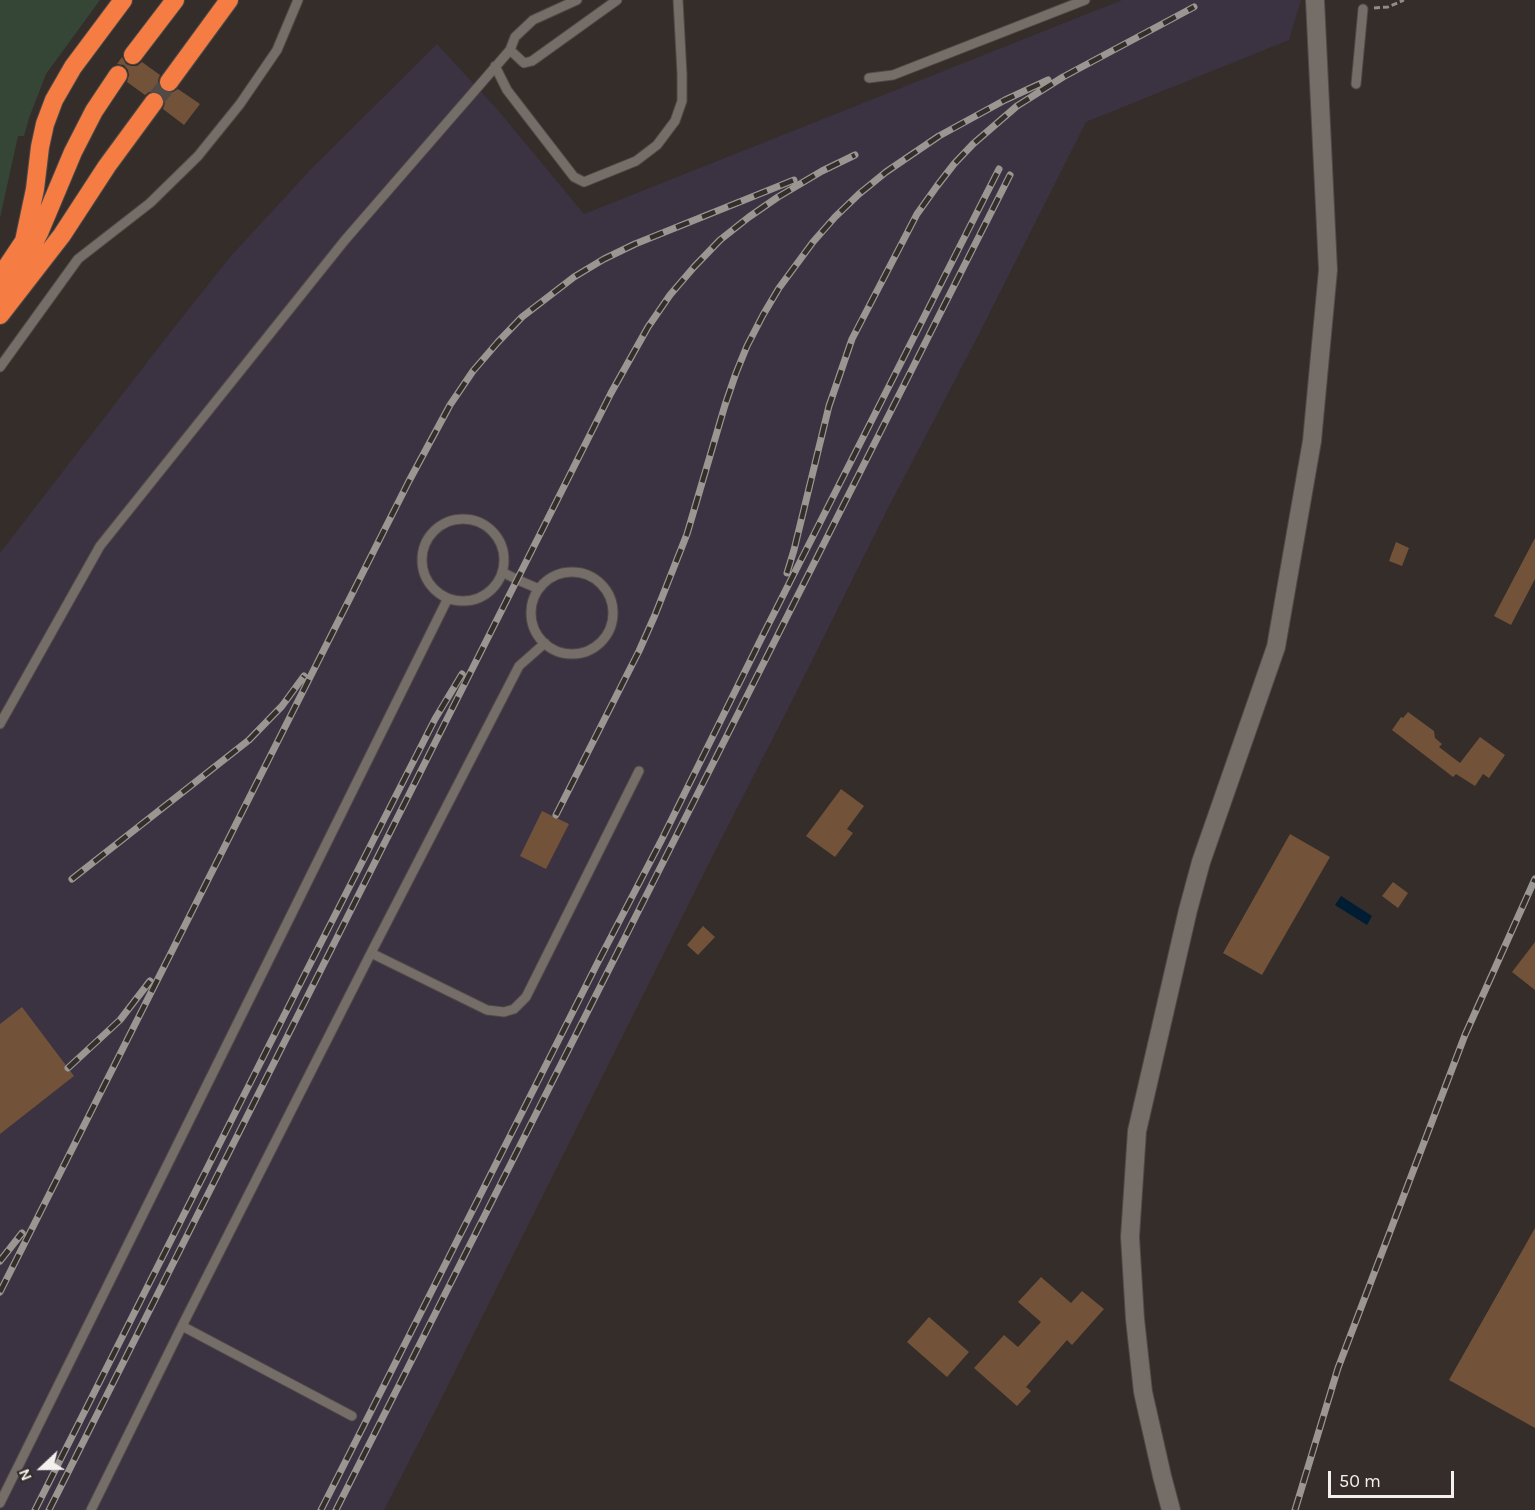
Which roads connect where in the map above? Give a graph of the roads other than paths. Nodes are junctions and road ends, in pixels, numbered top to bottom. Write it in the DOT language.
graph roads {
  1 [pos="123,0"];
  2 [pos="175,0"];
  3 [pos="229,0"];
  4 [pos="298,0"];
  5 [pos="577,0"];
  6 [pos="617,0"];
  7 [pos="678,0"];
  8 [pos="1085,0"];
  9 [pos="1315,1"];
  10 [pos="1363,9"];
  11 [pos="510,50"];
  12 [pos="133,55"];
  13 [pos="495,66"];
  14 [pos="118,75"];
  15 [pos="869,78"];
  16 [pos="169,82"];
  17 [pos="1356,84"];
  18 [pos="154,102"];
  19 [pos="0,277"];
  20 [pos="0,291"];
  21 [pos="0,315"];
  22 [pos="0,367"];
  23 [pos="502,572"];
  24 [pos="539,589"];
  25 [pos="448,598"];
  26 [pos="545,644"];
  27 [pos="0,724"];
  28 [pos="639,771"];
  29 [pos="371,953"];
  30 [pos="182,1326"];
  31 [pos="352,1416"];
  32 [pos="0,1503"];
  33 [pos="91,1510"];
  34 [pos="1171,1510"];
  1 -- 19 [label="highway"];
  2 -- 12 [label="highway"];
  3 -- 16 [label="highway"];
  4 -- 22 [label="lane"];
  5 -- 11 [label="lane"];
  6 -- 11 [label="lane"];
  7 -- 13 [label="lane"];
  8 -- 15 [label="lane"];
  9 -- 34 [label="street"];
  10 -- 17 [label="lane"];
  11 -- 13 [label="lane"];
  13 -- 27 [label="lane"];
  14 -- 20 [label="highway"];
  18 -- 21 [label="highway"];
  23 -- 24 [label="lane"];
  23 -- 25 [label="lane"];
  23 -- 25 [label="lane"];
  24 -- 26 [label="lane"];
  24 -- 26 [label="lane"];
  25 -- 32 [label="lane"];
  26 -- 29 [label="lane"];
  28 -- 29 [label="lane"];
  29 -- 30 [label="lane"];
  30 -- 31 [label="lane"];
  30 -- 33 [label="lane"];
}
